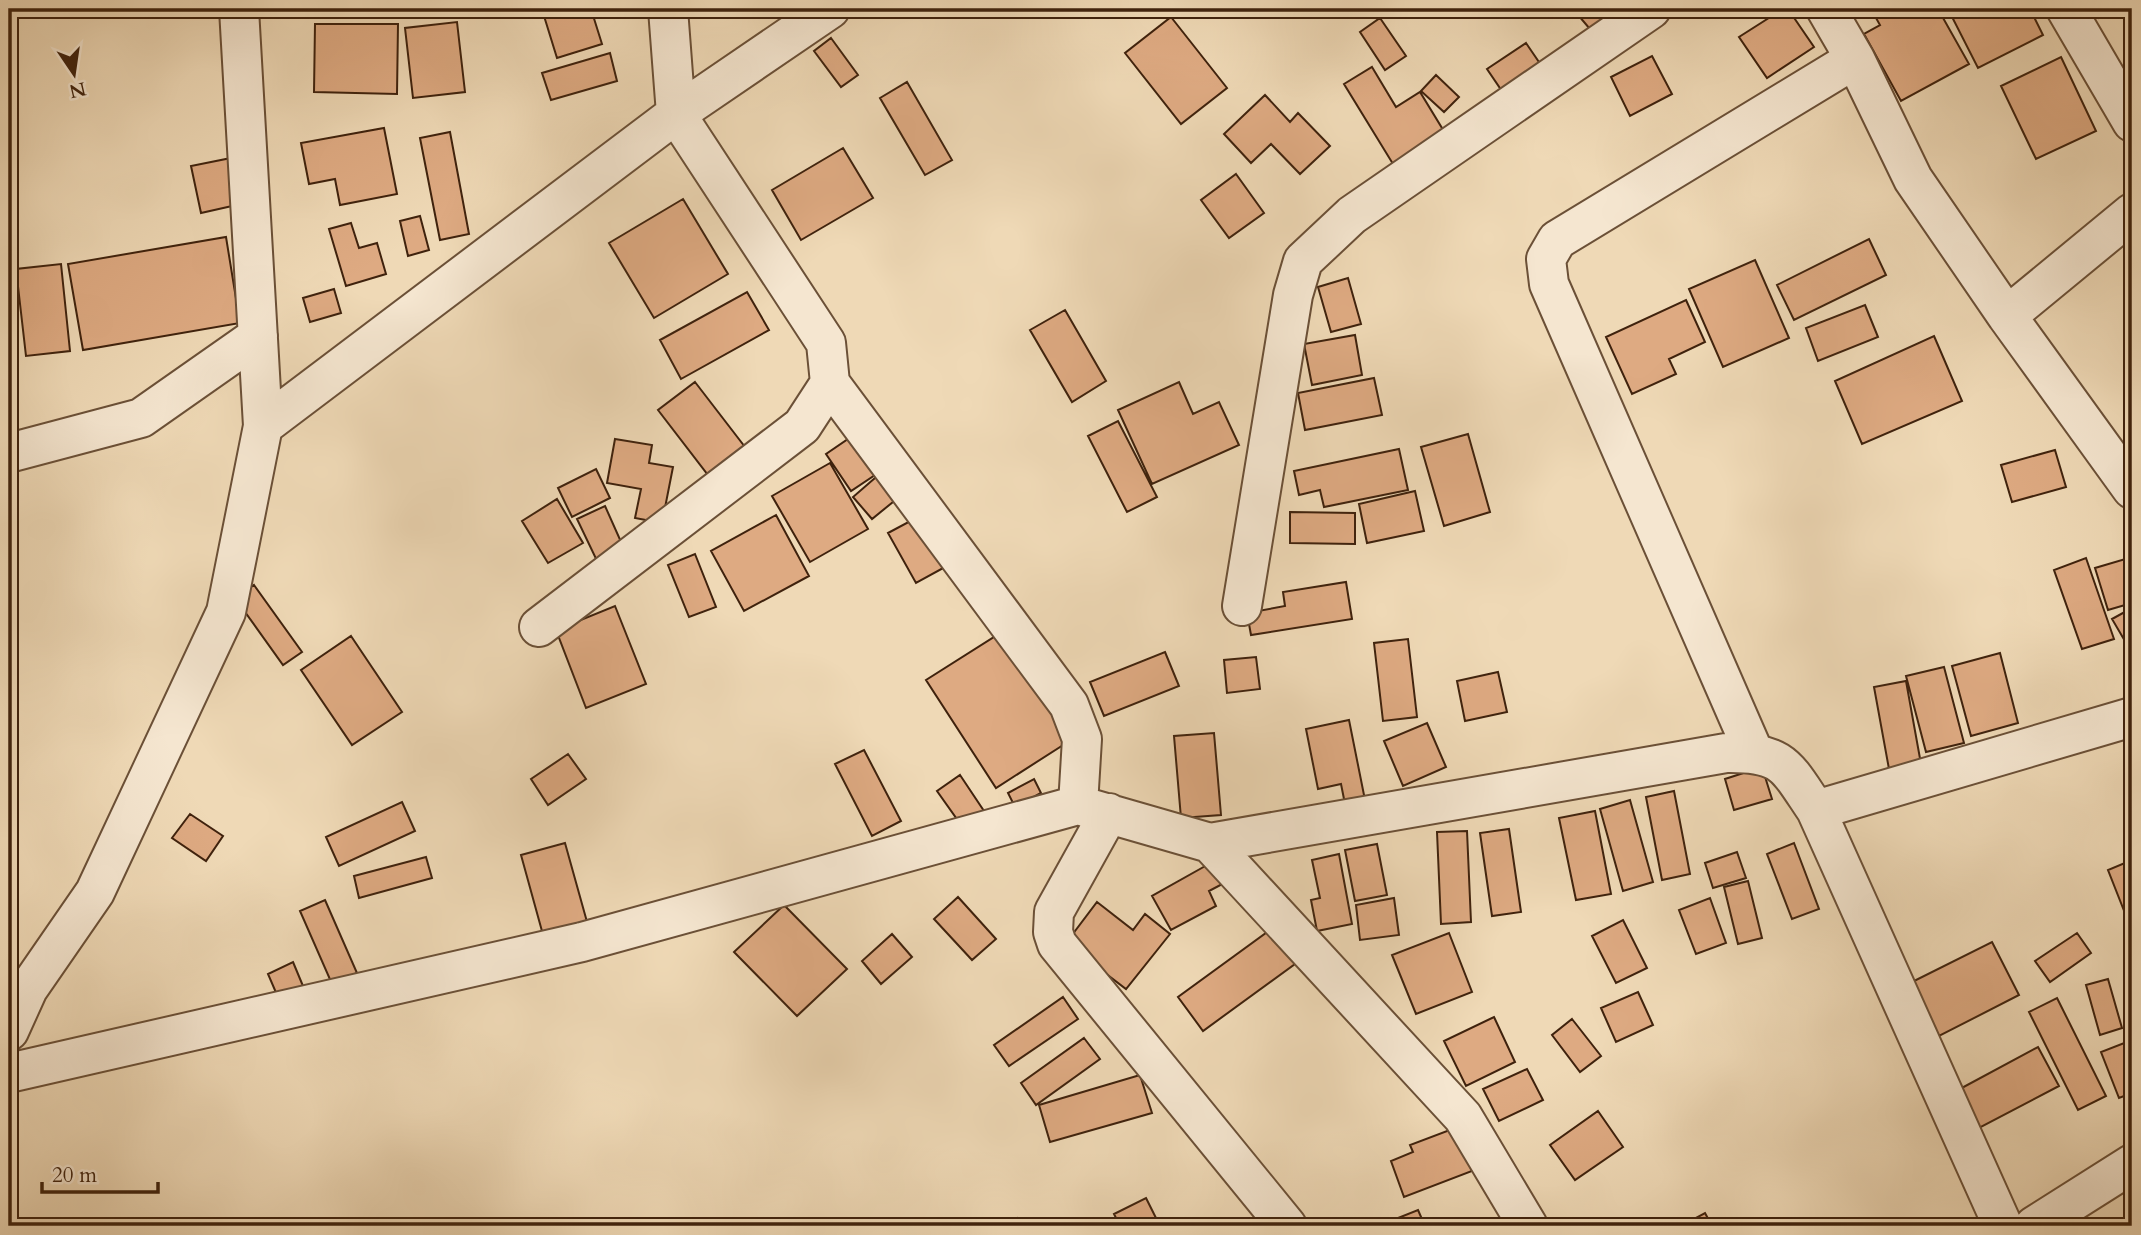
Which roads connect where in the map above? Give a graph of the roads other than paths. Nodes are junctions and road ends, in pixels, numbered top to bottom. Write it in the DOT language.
graph roads {
  1 [pos="239,9"];
  2 [pos="668,9"];
  3 [pos="830,9"];
  4 [pos="1651,9"];
  5 [pos="1826,9"];
  6 [pos="2066,9"];
  7 [pos="1855,59"];
  8 [pos="676,114"];
  9 [pos="2132,122"];
  10 [pos="2132,213"];
  11 [pos="2007,316"];
  12 [pos="258,336"];
  13 [pos="830,383"];
  14 [pos="263,426"];
  15 [pos="9,453"];
  16 [pos="2132,489"];
  17 [pos="1242,607"];
  18 [pos="539,627"];
  19 [pos="2132,717"];
  20 [pos="1754,753"];
  21 [pos="1094,809"];
  22 [pos="1816,810"];
  23 [pos="1210,843"];
  24 [pos="9,1031"];
  25 [pos="9,1073"];
  26 [pos="2132,1164"];
  27 [pos="1287,1226"];
  28 [pos="1528,1226"];
  29 [pos="2003,1226"];
  30 [pos="2034,1226"];
  1 -- 12 [label="street"];
  2 -- 8 [label="street"];
  3 -- 8 [label="street"];
  4 -- 17 [label="street"];
  5 -- 7 [label="street"];
  6 -- 9 [label="street"];
  7 -- 11 [label="street"];
  7 -- 20 [label="street"];
  8 -- 13 [label="street"];
  8 -- 14 [label="street"];
  10 -- 11 [label="street"];
  11 -- 16 [label="street"];
  12 -- 14 [label="street"];
  12 -- 15 [label="street"];
  13 -- 18 [label="street"];
  13 -- 21 [label="street"];
  14 -- 24 [label="street"];
  19 -- 22 [label="street"];
  20 -- 22 [label="street"];
  20 -- 23 [label="street"];
  21 -- 23 [label="street"];
  21 -- 25 [label="street"];
  21 -- 27 [label="street"];
  22 -- 29 [label="street"];
  23 -- 28 [label="street"];
  26 -- 30 [label="street"];
}
